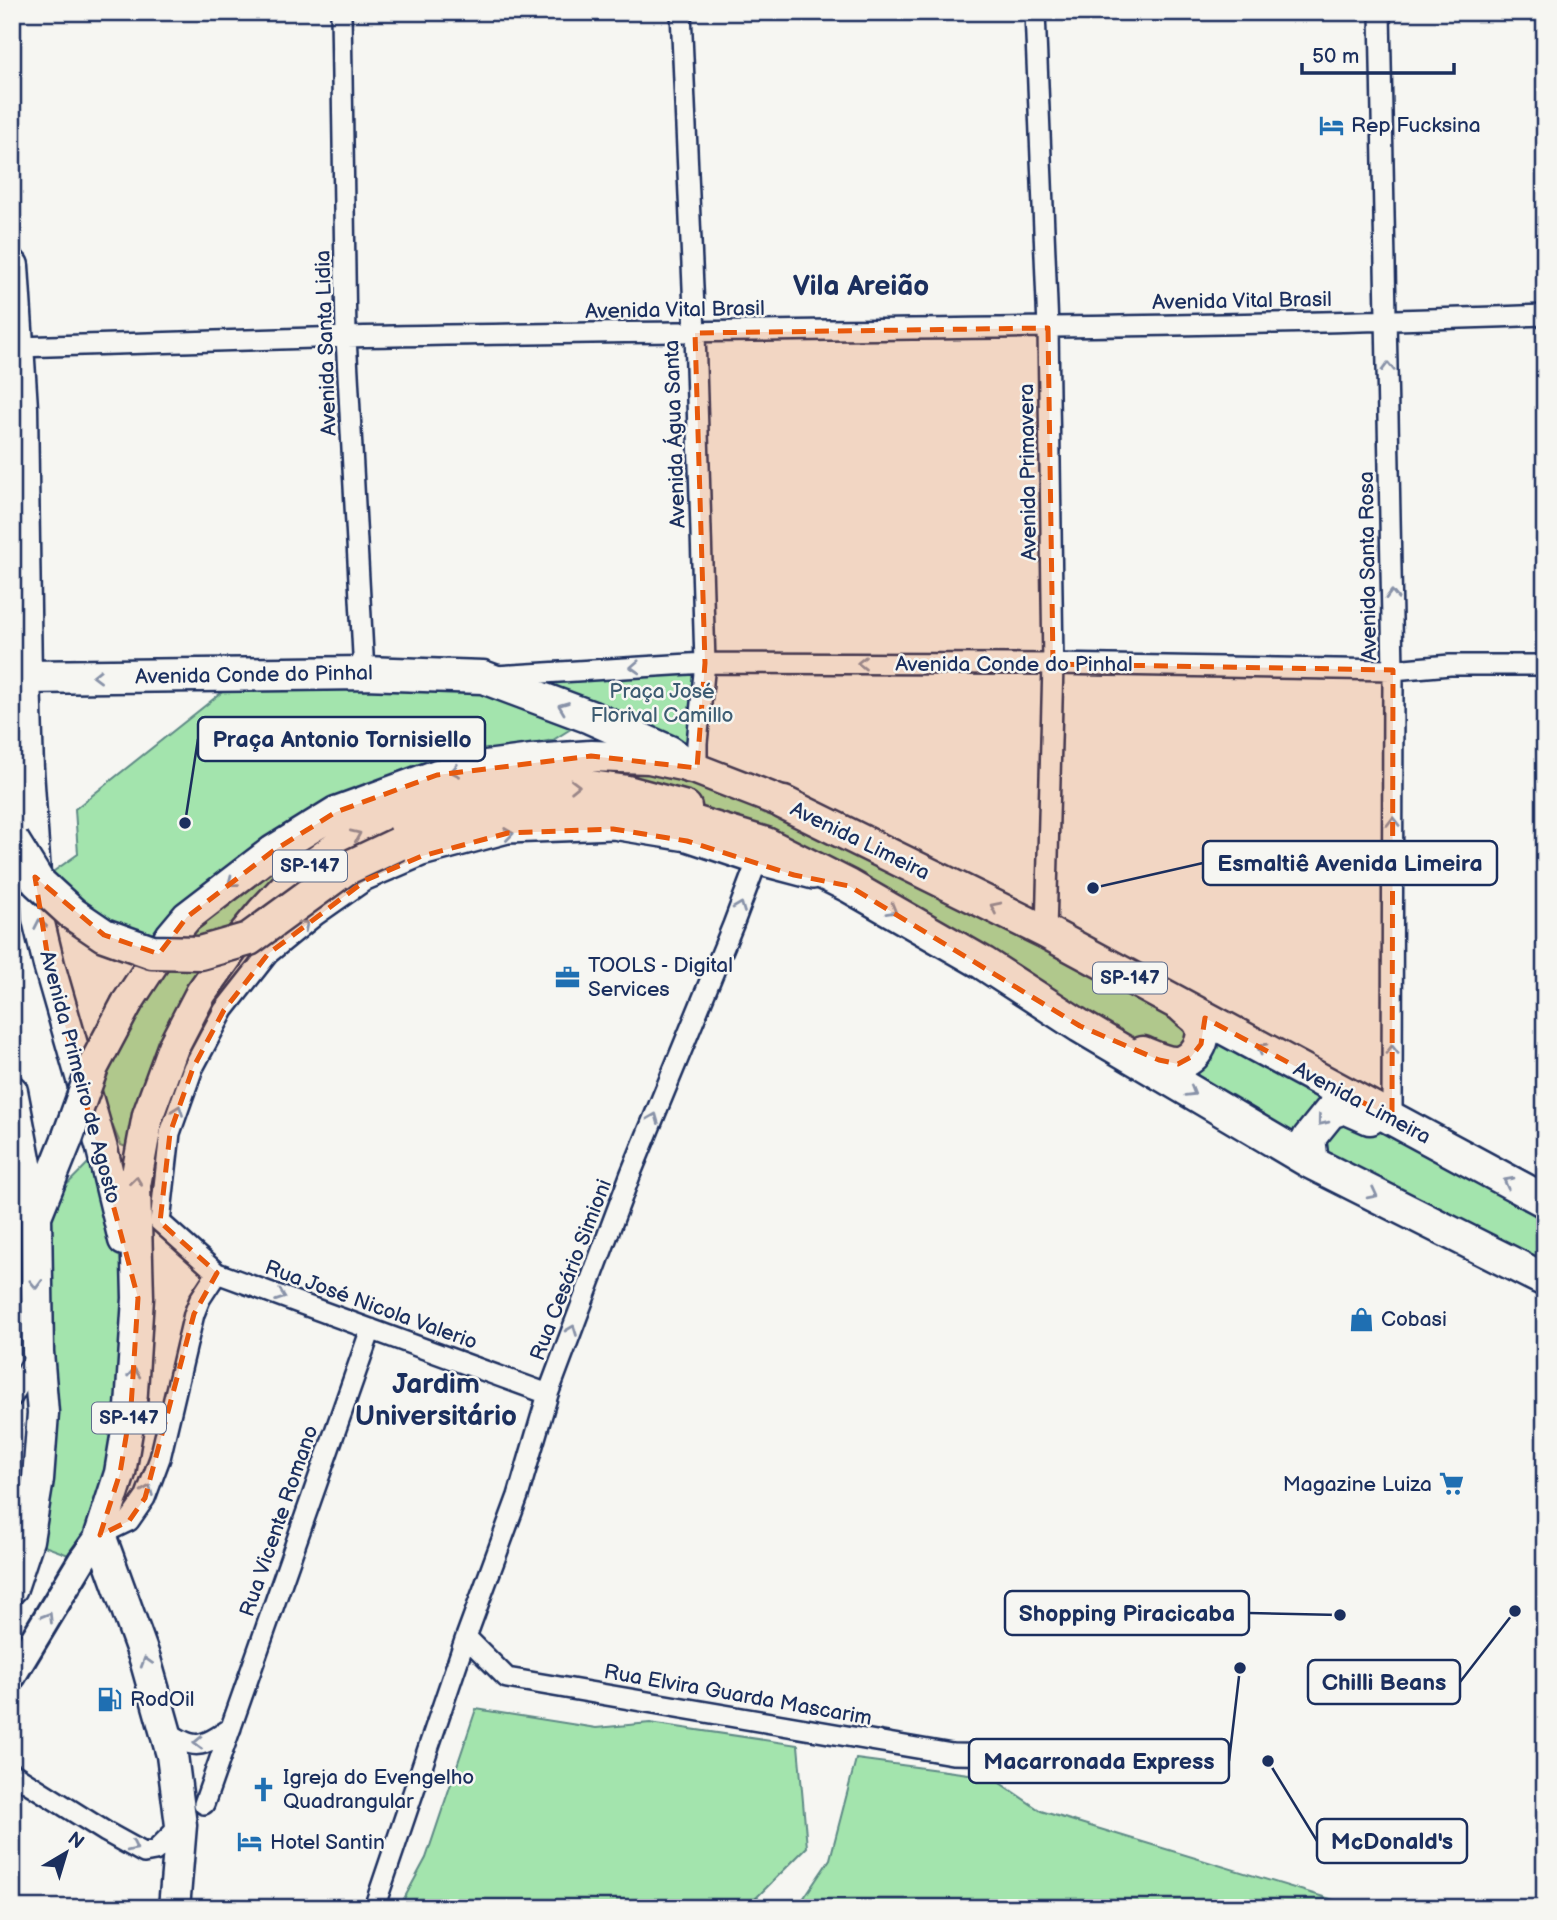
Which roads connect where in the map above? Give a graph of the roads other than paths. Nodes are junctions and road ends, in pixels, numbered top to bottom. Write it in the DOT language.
graph roads {
  1 [pos="341,12"];
  2 [pos="681,12"];
  3 [pos="1035,12"];
  4 [pos="1380,12"];
  5 [pos="12,266"];
  6 [pos="1545,315"];
  7 [pos="1387,321"];
  8 [pos="1048,328"];
  9 [pos="695,333"];
  10 [pos="346,337"];
  11 [pos="17,347"];
  12 [pos="705,663"];
  13 [pos="1053,664"];
  14 [pos="1545,666"];
  15 [pos="1393,670"];
  16 [pos="364,673"];
  17 [pos="25,677"];
  18 [pos="483,677"];
  19 [pos="694,768"];
  20 [pos="785,803"];
  21 [pos="12,841"];
  22 [pos="761,854"];
  23 [pos="1046,932"];
  24 [pos="1181,1006"];
  25 [pos="1080,1026"];
  26 [pos="12,1091"];
  27 [pos="1392,1118"];
  28 [pos="1312,1163"];
  29 [pos="1471,1163"];
  30 [pos="1545,1201"];
  31 [pos="36,1216"];
  32 [pos="217,1273"];
  33 [pos="1545,1280"];
  34 [pos="138,1298"];
  35 [pos="371,1329"];
  36 [pos="38,1352"];
  37 [pos="548,1394"];
  38 [pos="12,1397"];
  39 [pos="100,1535"];
  40 [pos="12,1588"];
  41 [pos="466,1637"];
  42 [pos="12,1676"];
  43 [pos="231,1728"];
  44 [pos="164,1730"];
  45 [pos="1020,1755"];
  46 [pos="12,1773"];
  47 [pos="204,1804"];
  48 [pos="181,1825"];
  49 [pos="174,1908"];
  50 [pos="374,1908"];
  1 -- 10 [label="street, Avenida Santa Lidia"];
  2 -- 9 [label="street, Avenida Água Santa"];
  3 -- 8 [label="street, Avenida Primavera"];
  4 -- 7 [label="street, Avenida Santa Rosa"];
  5 -- 11 [label="highway, Avenida Primeiro de Agosto"];
  6 -- 7 [label="street, Avenida Vital Brasil"];
  7 -- 8 [label="street, Avenida Vital Brasil"];
  15 -- 7 [label="street, Avenida Santa Rosa, one-way"];
  8 -- 9 [label="street, Avenida Vital Brasil"];
  8 -- 13 [label="street, Avenida Primavera"];
  9 -- 10 [label="street, Avenida Vital Brasil"];
  9 -- 12 [label="street, Avenida Água Santa"];
  10 -- 11 [label="street, Avenida Vital Brasil"];
  10 -- 16 [label="street, Avenida Santa Lidia"];
  11 -- 17 [label="highway, Avenida Primeiro de Agosto"];
  13 -- 12 [label="street, Avenida Conde do Pinhal, one-way"];
  12 -- 18 [label="street, Avenida Conde do Pinhal, one-way"];
  12 -- 19 [label="street, Avenida Água Santa"];
  13 -- 15 [label="street, Avenida Conde do Pinhal"];
  13 -- 23 [label="street, Avenida Primavera"];
  14 -- 15 [label="street, Avenida Conde do Pinhal"];
  27 -- 15 [label="street, Avenida Santa Rosa, one-way"];
  16 -- 17 [label="highway, Avenida Conde do Pinhal, one-way"];
  16 -- 18 [label="highway, Avenida Conde do Pinhal"];
  34 -- 17 [label="main road, Avenida Primeiro de Agosto, one-way"];
  19 -- 18 [label="highway, Avenida Conde do Pinhal, one-way"];
  19 -- 20 [label="main road, Avenida Limeira / SP-147"];
  19 -- 31 [label="main road, Avenida Limeira / SP-147, one-way, bridge"];
  23 -- 20 [label="highway, Avenida Limeira / SP-147, one-way"];
  21 -- 22 [label="highway, bridge"];
  22 -- 25 [label="highway, SP-147, one-way"];
  32 -- 22 [label="street, one-way"];
  34 -- 22 [label="main road, SP-147, one-way"];
  37 -- 22 [label="street, Rua Cesário Simioni, one-way"];
  23 -- 24 [label="highway, Avenida Limeira / SP-147"];
  24 -- 25 [label="highway"];
  27 -- 24 [label="highway, Avenida Limeira / SP-147, one-way"];
  25 -- 28 [label="highway, SP-147, one-way"];
  26 -- 31 [label="main road"];
  27 -- 29 [label="highway, Avenida Limeira / SP-147"];
  29 -- 28 [label="highway, one-way"];
  28 -- 33 [label="highway, SP-147, one-way"];
  30 -- 29 [label="highway, Avenida Limeira / SP-147, one-way"];
  31 -- 36 [label="main road, SP-147, one-way"];
  32 -- 35 [label="street, Rua José Nicola Valerio, one-way"];
  39 -- 32 [label="street, one-way"];
  39 -- 34 [label="main road, SP-147, one-way"];
  35 -- 37 [label="street, Rua José Nicola Valerio"];
  35 -- 43 [label="street, Rua Vicente Romano"];
  36 -- 38 [label="street"];
  36 -- 40 [label="main road, SP-147"];
  37 -- 41 [label="street, Rua Cesário Simioni"];
  42 -- 39 [label="main road, SP-147, one-way"];
  44 -- 39 [label="main road, one-way"];
  41 -- 45 [label="street, Rua Elvira Guarda Mascarim"];
  41 -- 50 [label="street, Rua Cesário Simioni"];
  43 -- 44 [label="street, one-way"];
  43 -- 47 [label="street, Rua Vicente Romano"];
  44 -- 48 [label="main road"];
  46 -- 48 [label="street, one-way"];
  48 -- 49 [label="main road"];
}
